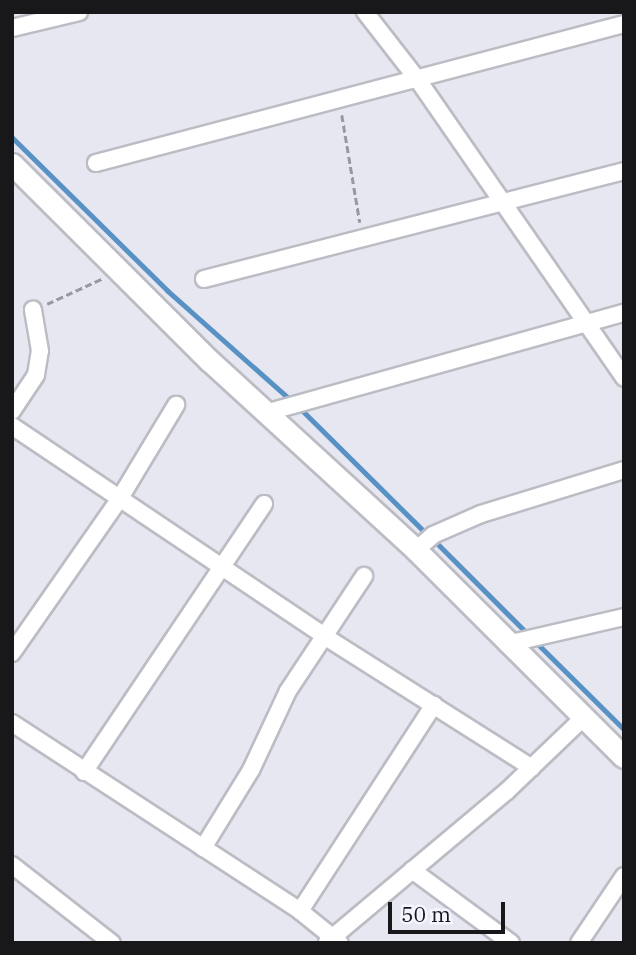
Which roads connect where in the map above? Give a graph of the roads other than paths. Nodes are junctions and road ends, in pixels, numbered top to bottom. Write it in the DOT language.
graph roads {
  1 [pos="79,12"];
  2 [pos="365,12"];
  3 [pos="22,21"];
  4 [pos="624,24"];
  5 [pos="418,80"];
  6 [pos="96,163"];
  7 [pos="12,164"];
  8 [pos="624,171"];
  9 [pos="501,200"];
  10 [pos="204,279"];
  11 [pos="33,310"];
  12 [pos="624,313"];
  13 [pos="585,322"];
  14 [pos="624,379"];
  15 [pos="176,405"];
  16 [pos="12,411"];
  17 [pos="265,413"];
  18 [pos="12,426"];
  19 [pos="624,471"];
  20 [pos="120,498"];
  21 [pos="264,505"];
  22 [pos="416,550"];
  23 [pos="224,565"];
  24 [pos="364,576"];
  25 [pos="624,617"];
  26 [pos="324,636"];
  27 [pos="507,644"];
  28 [pos="12,653"];
  29 [pos="434,705"];
  30 [pos="583,718"];
  31 [pos="12,723"];
  32 [pos="623,755"];
  33 [pos="532,768"];
  34 [pos="84,772"];
  35 [pos="203,848"];
  36 [pos="12,865"];
  37 [pos="412,870"];
  38 [pos="624,876"];
  39 [pos="300,911"];
  40 [pos="333,941"];
  41 [pos="112,943"];
  42 [pos="511,943"];
  43 [pos="579,943"];
  1 -- 3 [label="street"];
  2 -- 5 [label="street"];
  4 -- 5 [label="street"];
  5 -- 6 [label="street"];
  5 -- 9 [label="street"];
  7 -- 17 [label="street"];
  8 -- 9 [label="street"];
  9 -- 10 [label="street"];
  9 -- 13 [label="street"];
  11 -- 16 [label="street"];
  12 -- 13 [label="street"];
  13 -- 14 [label="street"];
  13 -- 17 [label="street"];
  15 -- 20 [label="street"];
  17 -- 22 [label="street"];
  18 -- 20 [label="street"];
  19 -- 22 [label="street"];
  20 -- 23 [label="street"];
  20 -- 28 [label="street"];
  21 -- 23 [label="street"];
  22 -- 27 [label="street"];
  23 -- 26 [label="street"];
  23 -- 34 [label="street"];
  24 -- 26 [label="street"];
  25 -- 27 [label="street"];
  26 -- 29 [label="street"];
  26 -- 35 [label="street"];
  27 -- 30 [label="street"];
  29 -- 33 [label="street"];
  29 -- 39 [label="street"];
  30 -- 32 [label="street"];
  30 -- 33 [label="street"];
  31 -- 34 [label="street"];
  33 -- 37 [label="street"];
  34 -- 35 [label="street"];
  35 -- 39 [label="street"];
  36 -- 41 [label="street"];
  37 -- 40 [label="street"];
  37 -- 42 [label="street"];
  38 -- 43 [label="street"];
  39 -- 40 [label="street"];
}
